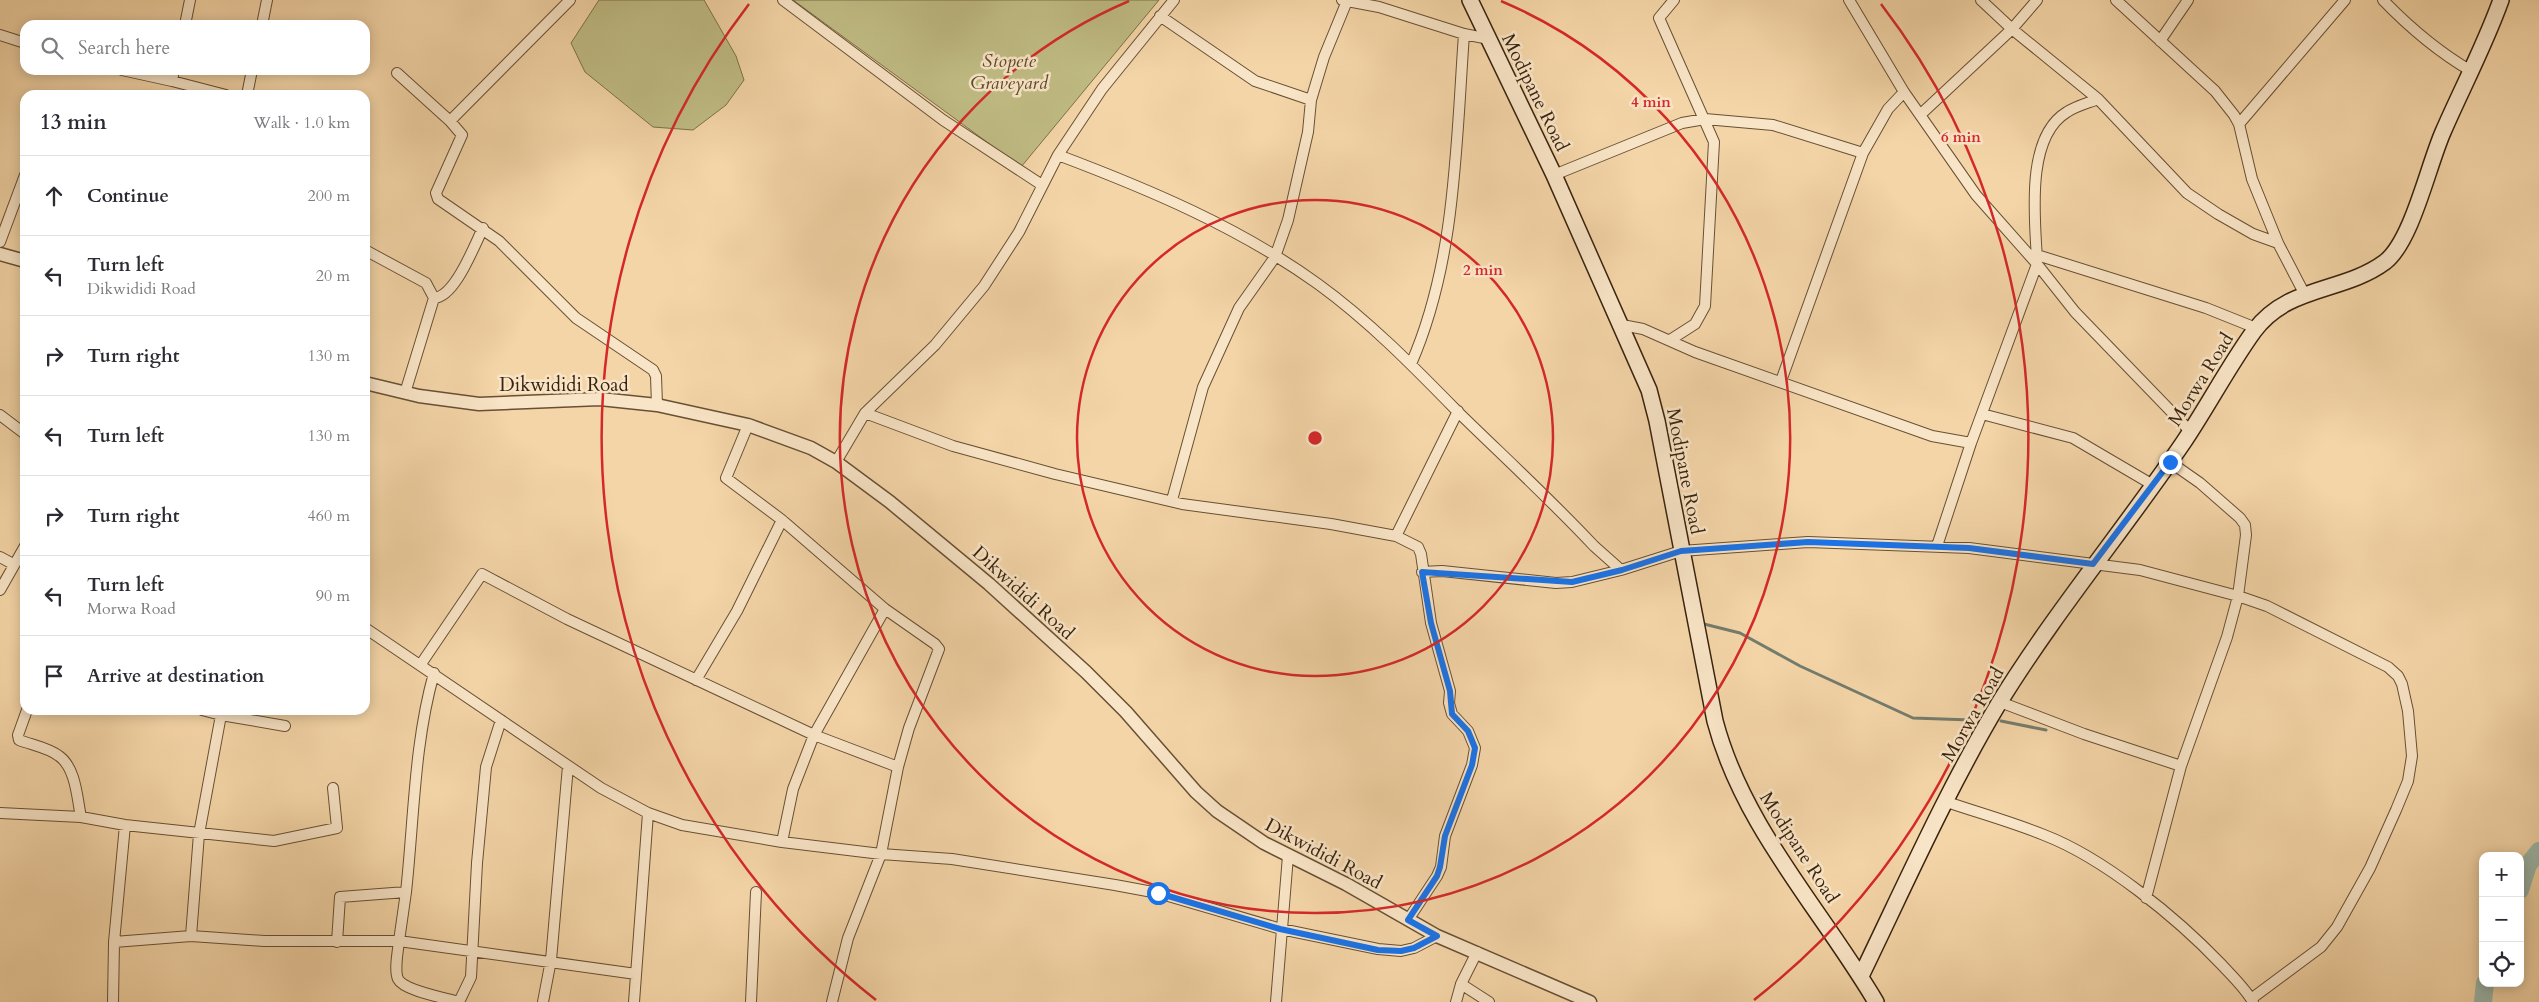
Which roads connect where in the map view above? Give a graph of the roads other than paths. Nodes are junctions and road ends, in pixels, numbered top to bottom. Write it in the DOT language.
graph roads {
  1 [pos="190,0"];
  2 [pos="267,0"];
  3 [pos="570,0"];
  4 [pos="783,0"];
  5 [pos="1174,0"];
  6 [pos="1470,0"];
  7 [pos="1674,0"];
  8 [pos="1849,0"];
  9 [pos="1981,0"];
  10 [pos="2037,0"];
  11 [pos="2116,0"];
  12 [pos="2188,0"];
  13 [pos="2345,0"];
  14 [pos="2383,0"];
  15 [pos="2502,0"];
  16 [pos="1345,1"];
  17 [pos="1160,16"];
  18 [pos="186,20"];
  19 [pos="263,20"];
  20 [pos="2012,29"];
  21 [pos="1464,34"];
  22 [pos="0,35"];
  23 [pos="1488,39"];
  24 [pos="2160,40"];
  25 [pos="20,41"];
  26 [pos="2471,71"];
  27 [pos="397,74"];
  28 [pos="145,75"];
  29 [pos="173,75"];
  30 [pos="251,75"];
  31 [pos="172,81"];
  32 [pos="207,90"];
  33 [pos="248,90"];
  34 [pos="1904,92"];
  35 [pos="2098,99"];
  36 [pos="1311,100"];
  37 [pos="1920,115"];
  38 [pos="1705,119"];
  39 [pos="450,121"];
  40 [pos="2239,124"];
  41 [pos="1863,153"];
  42 [pos="1058,155"];
  43 [pos="1554,174"];
  44 [pos="1042,185"];
  45 [pos="20,188"];
  46 [pos="483,228"];
  47 [pos="0,242"];
  48 [pos="2278,243"];
  49 [pos="370,253"];
  50 [pos="0,254"];
  51 [pos="1275,257"];
  52 [pos="2037,259"];
  53 [pos="20,260"];
  54 [pos="2304,293"];
  55 [pos="434,298"];
  56 [pos="1622,325"];
  57 [pos="2256,328"];
  58 [pos="1670,340"];
  59 [pos="1411,364"];
  60 [pos="1781,381"];
  61 [pos="370,384"];
  62 [pos="404,393"];
  63 [pos="657,405"];
  64 [pos="1458,411"];
  65 [pos="865,413"];
  66 [pos="1982,414"];
  67 [pos="0,415"];
  68 [pos="748,425"];
  69 [pos="20,430"];
  70 [pos="2190,431"];
  71 [pos="1971,443"];
  72 [pos="836,462"];
  73 [pos="2170,462"];
  74 [pos="2153,485"];
  75 [pos="1172,500"];
  76 [pos="782,520"];
  77 [pos="1396,536"];
  78 [pos="1937,546"];
  79 [pos="1681,551"];
  80 [pos="20,554"];
  81 [pos="0,557"];
  82 [pos="13,564"];
  83 [pos="2093,564"];
  84 [pos="1622,570"];
  85 [pos="1422,572"];
  86 [pos="0,590"];
  87 [pos="2238,596"];
  88 [pos="885,609"];
  89 [pos="370,631"];
  90 [pos="421,664"];
  91 [pos="434,673"];
  92 [pos="696,680"];
  93 [pos="2000,702"];
  94 [pos="25,715"];
  95 [pos="221,715"];
  96 [pos="501,720"];
  97 [pos="285,726"];
  98 [pos="814,735"];
  99 [pos="568,766"];
  100 [pos="2181,766"];
  101 [pos="898,767"];
  102 [pos="333,788"];
  103 [pos="1946,802"];
  104 [pos="0,812"];
  105 [pos="648,813"];
  106 [pos="81,817"];
  107 [pos="124,825"];
  108 [pos="199,834"];
  109 [pos="782,842"];
  110 [pos="881,854"];
  111 [pos="1288,856"];
  112 [pos="406,892"];
  113 [pos="756,892"];
  114 [pos="2146,898"];
  115 [pos="1408,920"];
  116 [pos="1280,929"];
  117 [pos="192,936"];
  118 [pos="1437,936"];
  119 [pos="399,941"];
  120 [pos="114,942"];
  121 [pos="337,942"];
  122 [pos="1476,952"];
  123 [pos="474,953"];
  124 [pos="551,960"];
  125 [pos="636,974"];
  126 [pos="1861,976"];
  127 [pos="1461,984"];
  128 [pos="2252,1000"];
  129 [pos="113,1002"];
  130 [pos="459,1002"];
  131 [pos="543,1002"];
  132 [pos="634,1002"];
  133 [pos="751,1002"];
  134 [pos="832,1002"];
  135 [pos="1276,1002"];
  136 [pos="1456,1002"];
  137 [pos="1489,1002"];
  138 [pos="1590,1002"];
  139 [pos="1876,1002"];
  1 -- 18 [label="street"];
  2 -- 19 [label="street"];
  3 -- 39 [label="street"];
  4 -- 44 [label="street"];
  5 -- 17 [label="street"];
  6 -- 23 [label="main road, Modipane Road"];
  7 -- 38 [label="street"];
  8 -- 34 [label="street"];
  9 -- 20 [label="street"];
  10 -- 20 [label="street"];
  11 -- 24 [label="street"];
  12 -- 24 [label="street"];
  13 -- 40 [label="street"];
  14 -- 26 [label="street"];
  15 -- 26 [label="main road, Morwa Road"];
  16 -- 21 [label="street"];
  16 -- 36 [label="street"];
  17 -- 36 [label="street"];
  17 -- 42 [label="street"];
  20 -- 35 [label="street"];
  20 -- 37 [label="street"];
  21 -- 23 [label="street"];
  21 -- 59 [label="street"];
  22 -- 25 [label="street"];
  23 -- 43 [label="main road, Modipane Road"];
  24 -- 40 [label="street"];
  26 -- 54 [label="main road, Morwa Road"];
  27 -- 39 [label="street"];
  28 -- 31 [label="street"];
  29 -- 31 [label="street"];
  30 -- 33 [label="street"];
  31 -- 32 [label="street"];
  34 -- 37 [label="street"];
  34 -- 41 [label="street"];
  35 -- 48 [label="street"];
  35 -- 52 [label="street"];
  36 -- 51 [label="street"];
  37 -- 52 [label="street"];
  38 -- 41 [label="street"];
  38 -- 43 [label="street"];
  38 -- 58 [label="street"];
  39 -- 46 [label="street"];
  40 -- 48 [label="street"];
  41 -- 60 [label="street"];
  42 -- 44 [label="street"];
  42 -- 51 [label="street"];
  43 -- 56 [label="main road, Modipane Road"];
  44 -- 65 [label="street"];
  45 -- 47 [label="street"];
  46 -- 55 [label="street"];
  46 -- 63 [label="street"];
  48 -- 54 [label="street"];
  49 -- 55 [label="street"];
  50 -- 53 [label="street"];
  51 -- 59 [label="street"];
  51 -- 75 [label="street"];
  52 -- 57 [label="street"];
  52 -- 66 [label="street"];
  52 -- 70 [label="street"];
  54 -- 57 [label="main road, Morwa Road"];
  55 -- 62 [label="street"];
  56 -- 58 [label="street"];
  56 -- 79 [label="main road, Modipane Road"];
  57 -- 70 [label="main road, Morwa Road"];
  58 -- 60 [label="street"];
  59 -- 64 [label="street"];
  60 -- 71 [label="street"];
  61 -- 62 [label="street, Dikwididi Road"];
  62 -- 63 [label="street, Dikwididi Road"];
  63 -- 68 [label="street, Dikwididi Road"];
  64 -- 77 [label="street"];
  64 -- 84 [label="street"];
  65 -- 72 [label="street"];
  65 -- 75 [label="street"];
  66 -- 71 [label="street"];
  66 -- 74 [label="street"];
  67 -- 69 [label="street"];
  68 -- 72 [label="street, Dikwididi Road"];
  68 -- 76 [label="street"];
  70 -- 73 [label="main road, Morwa Road"];
  71 -- 78 [label="street"];
  72 -- 111 [label="street, Dikwididi Road"];
  73 -- 74 [label="main road, Morwa Road"];
  73 -- 87 [label="street"];
  74 -- 83 [label="main road, Morwa Road"];
  75 -- 77 [label="street"];
  76 -- 88 [label="street"];
  76 -- 92 [label="street"];
  77 -- 85 [label="street"];
  78 -- 79 [label="street"];
  78 -- 83 [label="street"];
  79 -- 84 [label="street"];
  79 -- 126 [label="main road, Modipane Road"];
  80 -- 82 [label="street"];
  81 -- 82 [label="street"];
  82 -- 86 [label="street"];
  83 -- 87 [label="street"];
  83 -- 93 [label="main road, Morwa Road"];
  84 -- 85 [label="street"];
  85 -- 115 [label="street"];
  87 -- 100 [label="street"];
  87 -- 128 [label="street"];
  88 -- 98 [label="street"];
  88 -- 101 [label="street"];
  89 -- 90 [label="street"];
  90 -- 91 [label="street"];
  90 -- 92 [label="street"];
  91 -- 96 [label="street"];
  91 -- 112 [label="street"];
  92 -- 98 [label="street"];
  93 -- 100 [label="street"];
  93 -- 103 [label="main road, Morwa Road"];
  94 -- 106 [label="street"];
  95 -- 97 [label="street"];
  95 -- 108 [label="street"];
  96 -- 99 [label="street"];
  96 -- 123 [label="street"];
  98 -- 101 [label="street"];
  98 -- 109 [label="street"];
  99 -- 105 [label="street"];
  99 -- 124 [label="street"];
  100 -- 114 [label="street"];
  101 -- 110 [label="street"];
  102 -- 108 [label="street"];
  103 -- 114 [label="street"];
  103 -- 126 [label="main road, Morwa Road"];
  104 -- 106 [label="street"];
  105 -- 109 [label="street"];
  105 -- 125 [label="street"];
  106 -- 107 [label="street"];
  107 -- 108 [label="street"];
  107 -- 120 [label="street"];
  108 -- 117 [label="street"];
  109 -- 110 [label="street"];
  110 -- 116 [label="street"];
  110 -- 134 [label="street"];
  111 -- 115 [label="street, Dikwididi Road"];
  111 -- 116 [label="street"];
  112 -- 119 [label="street"];
  112 -- 121 [label="street"];
  113 -- 133 [label="street"];
  114 -- 128 [label="street"];
  115 -- 118 [label="street, Dikwididi Road"];
  116 -- 118 [label="street"];
  116 -- 135 [label="street"];
  117 -- 120 [label="street"];
  117 -- 121 [label="street"];
  118 -- 122 [label="street, Dikwididi Road"];
  119 -- 121 [label="street"];
  119 -- 123 [label="street"];
  119 -- 130 [label="street"];
  120 -- 129 [label="street"];
  122 -- 127 [label="street"];
  122 -- 138 [label="street, Dikwididi Road"];
  123 -- 124 [label="street"];
  123 -- 130 [label="street"];
  124 -- 125 [label="street"];
  124 -- 131 [label="street"];
  125 -- 132 [label="street"];
  126 -- 139 [label="main road, Modipane Road"];
  127 -- 136 [label="street"];
  127 -- 137 [label="street"];
}
